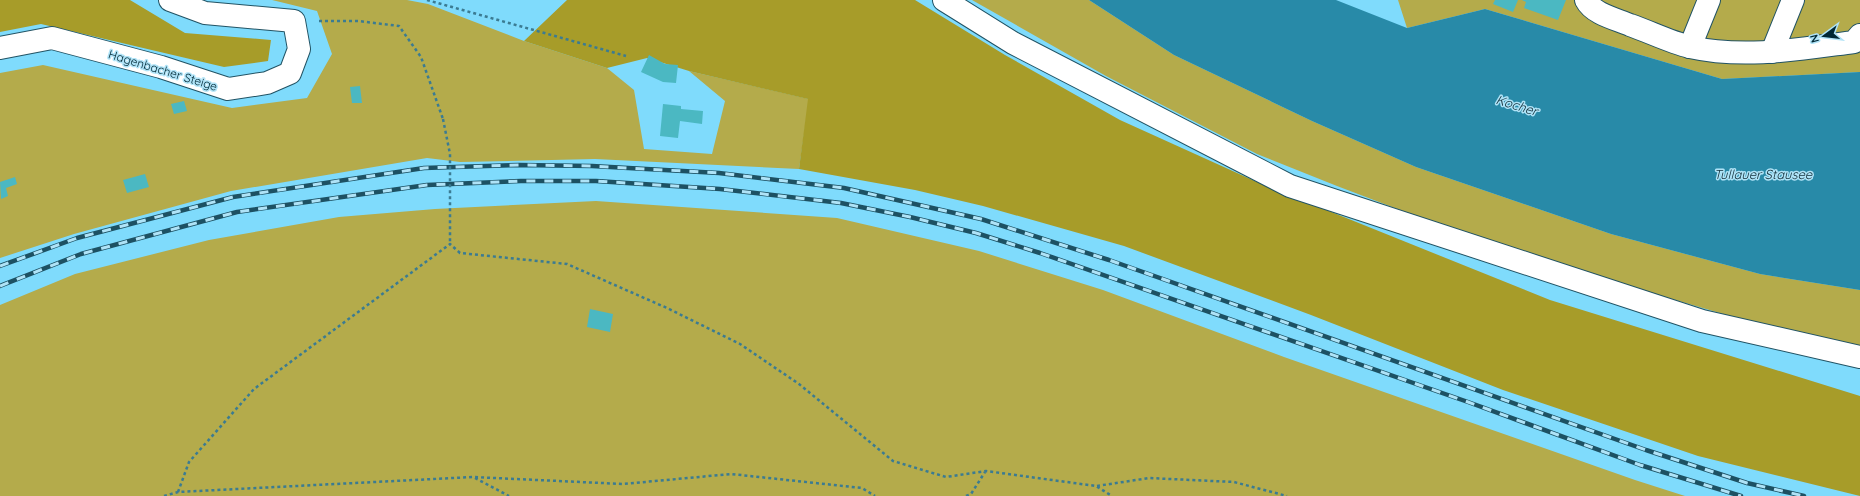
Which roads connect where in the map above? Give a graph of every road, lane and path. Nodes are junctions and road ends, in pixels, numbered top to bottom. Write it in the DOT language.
graph roads {
  1 [pos="170,0"];
  2 [pos="427,0"];
  3 [pos="944,0"];
  4 [pos="1586,0"];
  5 [pos="1709,0"];
  6 [pos="1793,0"];
  7 [pos="1612,8"];
  8 [pos="294,22"];
  9 [pos="1860,35"];
  10 [pos="1690,47"];
  11 [pos="0,48"];
  12 [pos="1772,52"];
  13 [pos="626,56"];
  14 [pos="450,244"];
  15 [pos="1860,357"];
  16 [pos="986,471"];
  17 [pos="473,476"];
  18 [pos="1096,486"];
  19 [pos="178,492"];
  20 [pos="164,496"];
  21 [pos="509,496"];
  22 [pos="875,496"];
  23 [pos="966,496"];
  24 [pos="1112,496"];
  25 [pos="1286,496"];
  1 -- 8 [label="street"];
  2 -- 13 [label="path"];
  3 -- 15 [label="street"];
  4 -- 7 [label="street"];
  5 -- 10 [label="street"];
  6 -- 12 [label="street"];
  7 -- 10 [label="street"];
  8 -- 11 [label="street, Hagenbacher Steige"];
  8 -- 14 [label="path, bridge"];
  9 -- 12 [label="street"];
  10 -- 12 [label="street"];
  14 -- 16 [label="path"];
  14 -- 19 [label="path"];
  16 -- 18 [label="path"];
  16 -- 23 [label="path"];
  17 -- 19 [label="path"];
  17 -- 21 [label="path"];
  17 -- 22 [label="path"];
  18 -- 24 [label="path"];
  18 -- 25 [label="path"];
  19 -- 20 [label="path"];
}
